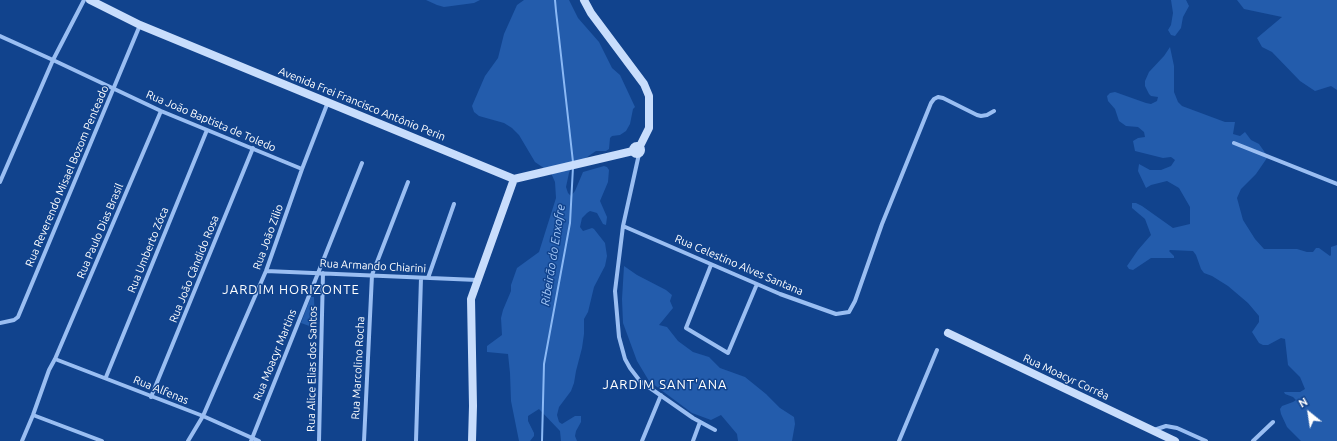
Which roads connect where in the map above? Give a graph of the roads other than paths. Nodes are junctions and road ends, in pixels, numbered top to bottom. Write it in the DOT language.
graph roads {
  1 [pos="84,0"];
  2 [pos="90,0"];
  3 [pos="584,0"];
  4 [pos="140,25"];
  5 [pos="0,36"];
  6 [pos="53,60"];
  7 [pos="113,89"];
  8 [pos="328,102"];
  9 [pos="162,111"];
  10 [pos="994,111"];
  11 [pos="207,130"];
  12 [pos="1234,143"];
  13 [pos="253,148"];
  14 [pos="637,150"];
  15 [pos="362,164"];
  16 [pos="302,169"];
  17 [pos="514,179"];
  18 [pos="0,182"];
  19 [pos="408,182"];
  20 [pos="1337,184"];
  21 [pos="454,204"];
  22 [pos="623,226"];
  23 [pos="711,264"];
  24 [pos="266,270"];
  25 [pos="317,273"];
  26 [pos="323,273"];
  27 [pos="372,275"];
  28 [pos="421,278"];
  29 [pos="428,278"];
  30 [pos="478,280"];
  31 [pos="757,284"];
  32 [pos="0,323"];
  33 [pos="948,333"];
  34 [pos="937,350"];
  35 [pos="55,359"];
  36 [pos="106,377"];
  37 [pos="661,395"];
  38 [pos="151,397"];
  39 [pos="33,415"];
  40 [pos="203,416"];
  41 [pos="700,422"];
  42 [pos="1273,422"];
  43 [pos="715,430"];
  44 [pos="1153,430"];
  45 [pos="251,440"];
  46 [pos="22,441"];
  47 [pos="102,441"];
  48 [pos="188,441"];
  49 [pos="259,441"];
  50 [pos="319,441"];
  51 [pos="364,441"];
  52 [pos="416,441"];
  53 [pos="472,441"];
  54 [pos="642,441"];
  55 [pos="693,441"];
  56 [pos="899,441"];
  57 [pos="1175,441"];
  58 [pos="1206,441"];
  59 [pos="1253,441"];
  1 -- 6 [label="street"];
  2 -- 4 [label="street, Avenida Frei Francisco Antônio Perin"];
  3 -- 14 [label="street"];
  4 -- 7 [label="street, Rua Reverendo Misael Bozom Penteado"];
  4 -- 8 [label="street, Avenida Frei Francisco Antônio Perin"];
  5 -- 6 [label="street, Rua João Baptista de Toledo"];
  6 -- 7 [label="street, Rua João Baptista de Toledo"];
  6 -- 18 [label="street"];
  7 -- 9 [label="street, Rua João Baptista de Toledo"];
  7 -- 32 [label="street, Rua Reverendo Misael Bozom Penteado"];
  8 -- 16 [label="street, Rua João Zilio"];
  8 -- 17 [label="street, Avenida Frei Francisco Antônio Perin"];
  9 -- 11 [label="street, Rua João Baptista de Toledo"];
  9 -- 35 [label="street, Rua Paulo Dias Brasil"];
  10 -- 31 [label="street, Rua Celestino Alves Santana"];
  11 -- 13 [label="street, Rua João Baptista de Toledo"];
  11 -- 36 [label="street, Rua Umberto Zóca"];
  12 -- 20 [label="street"];
  13 -- 16 [label="street, Rua João Baptista de Toledo"];
  13 -- 38 [label="street, Rua João Cândido Rosa"];
  14 -- 17 [label="street"];
  14 -- 22 [label="street"];
  15 -- 25 [label="street, Rua Moacyr Martins"];
  16 -- 24 [label="street, Rua João Zilio"];
  17 -- 30 [label="street"];
  19 -- 27 [label="street, Rua Marcolino Rocha"];
  21 -- 29 [label="street"];
  22 -- 23 [label="street, Rua Celestino Alves Santana"];
  22 -- 37 [label="street"];
  23 -- 31 [label="street, Rua Celestino Alves Santana"];
  23 -- 31 [label="street"];
  24 -- 25 [label="street, Rua Armando Chiarini"];
  24 -- 40 [label="street, Rua João Zilio"];
  25 -- 26 [label="street, Rua Armando Chiarini"];
  25 -- 45 [label="street, Rua Moacyr Martins"];
  26 -- 27 [label="street, Rua Armando Chiarini"];
  26 -- 50 [label="street, Rua Alice Elias dos Santos"];
  27 -- 28 [label="street, Rua Armando Chiarini"];
  27 -- 51 [label="street, Rua Marcolino Rocha"];
  28 -- 29 [label="street, Rua Armando Chiarini"];
  28 -- 52 [label="street"];
  29 -- 30 [label="street, Rua Armando Chiarini"];
  30 -- 53 [label="street"];
  33 -- 44 [label="street, Rua Moacyr Corrêa"];
  34 -- 56 [label="street"];
  35 -- 36 [label="street, Rua Alfenas"];
  35 -- 39 [label="street, Rua Paulo Dias Brasil"];
  36 -- 38 [label="street, Rua Alfenas"];
  37 -- 41 [label="street"];
  37 -- 54 [label="street"];
  38 -- 40 [label="street, Rua Alfenas"];
  39 -- 46 [label="street, Rua Paulo Dias Brasil"];
  39 -- 47 [label="street"];
  40 -- 45 [label="street, Rua Alfenas"];
  40 -- 48 [label="street, Rua João Zilio"];
  41 -- 43 [label="street"];
  41 -- 55 [label="street"];
  42 -- 59 [label="street"];
  44 -- 57 [label="street, Rua Moacyr Corrêa"];
  44 -- 58 [label="street"];
  45 -- 49 [label="street, Rua Alfenas"];
}
